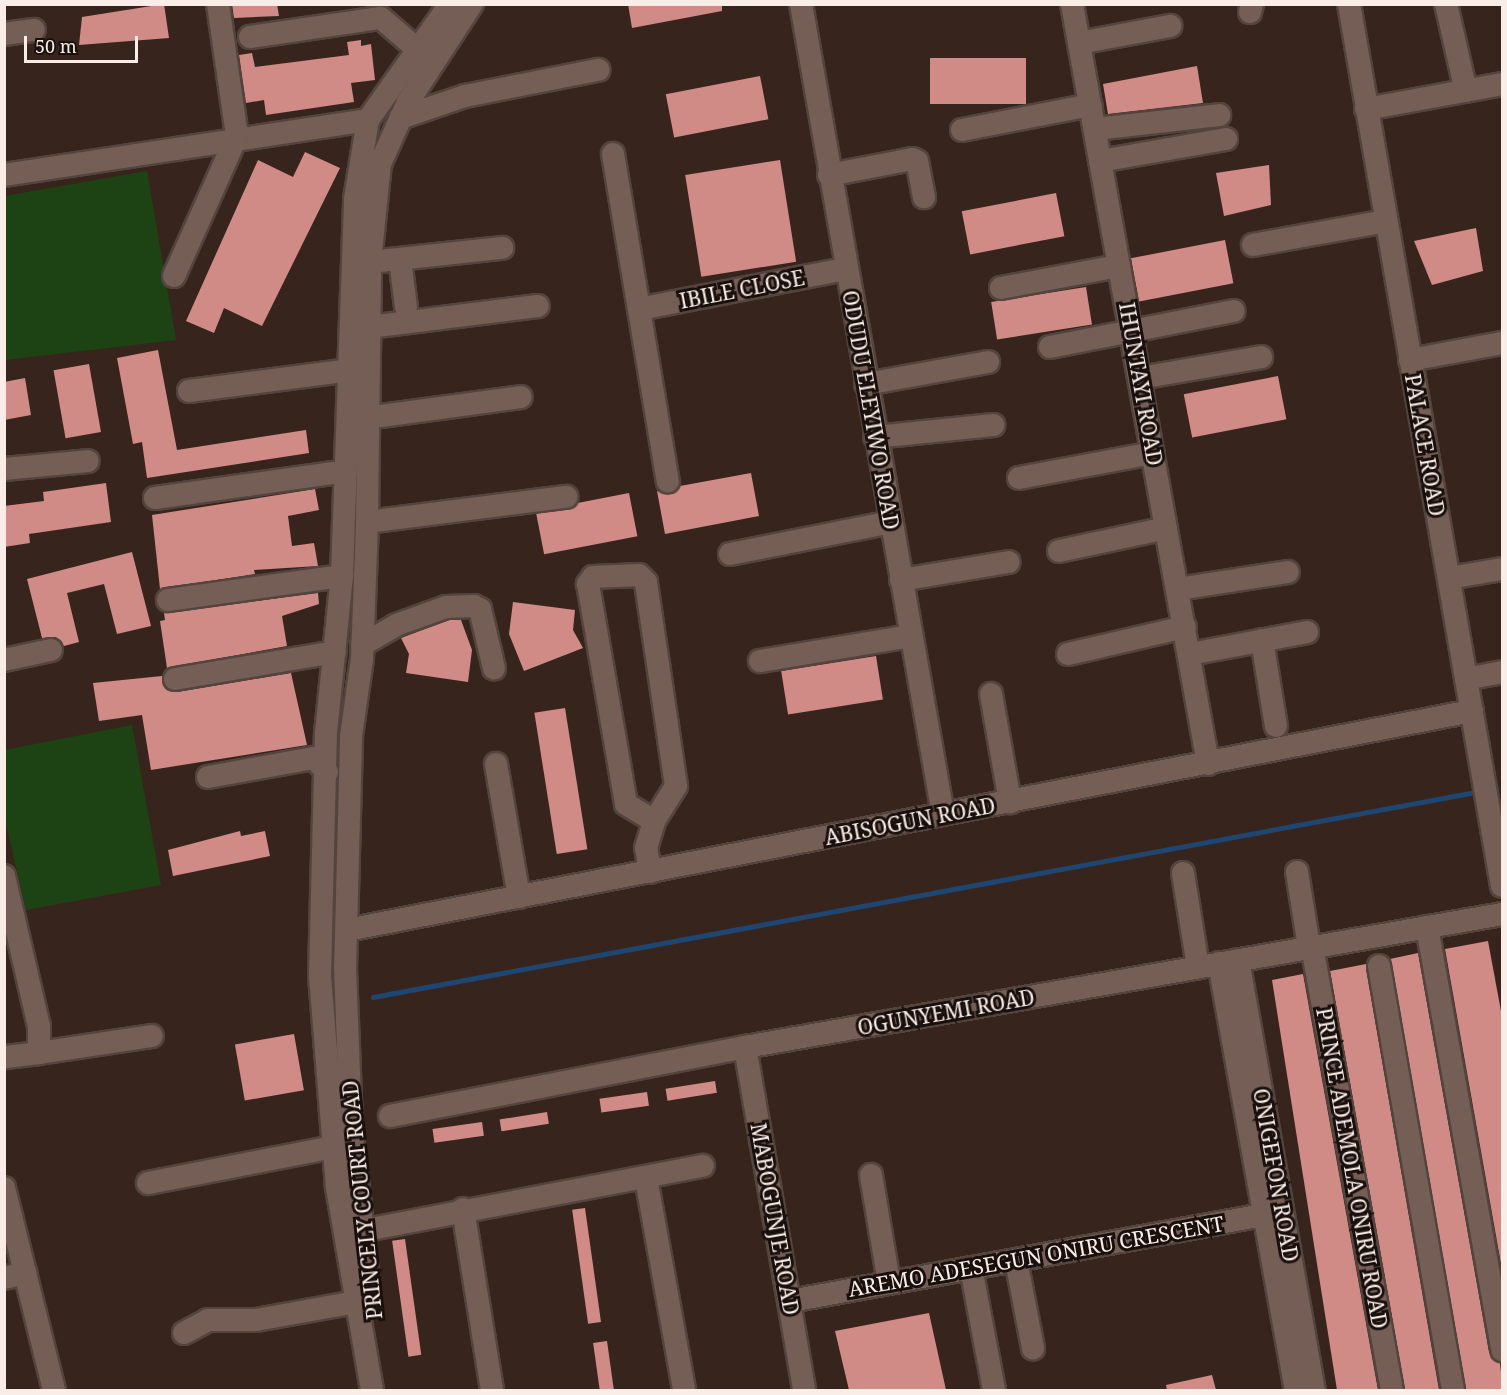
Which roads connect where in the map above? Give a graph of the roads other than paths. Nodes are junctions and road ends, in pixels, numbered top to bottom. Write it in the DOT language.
graph roads {
  1 [pos="218,4"];
  2 [pos="450,4"];
  3 [pos="472,4"];
  4 [pos="801,4"];
  5 [pos="1072,4"];
  6 [pos="1349,4"];
  7 [pos="1446,4"];
  8 [pos="1170,26"];
  9 [pos="34,30"];
  10 [pos="4,34"];
  11 [pos="250,37"];
  12 [pos="1079,43"];
  13 [pos="417,49"];
  14 [pos="598,70"];
  15 [pos="1503,84"];
  16 [pos="1466,91"];
  17 [pos="1091,105"];
  18 [pos="1366,109"];
  19 [pos="1219,115"];
  20 [pos="400,118"];
  21 [pos="368,120"];
  22 [pos="1095,129"];
  23 [pos="962,130"];
  24 [pos="237,136"];
  25 [pos="1226,140"];
  26 [pos="613,154"];
  27 [pos="1100,161"];
  28 [pos="4,174"];
  29 [pos="830,175"];
  30 [pos="924,197"];
  31 [pos="1386,221"];
  32 [pos="1253,245"];
  33 [pos="502,249"];
  34 [pos="400,259"];
  35 [pos="370,261"];
  36 [pos="1119,266"];
  37 [pos="845,269"];
  38 [pos="174,276"];
  39 [pos="1002,288"];
  40 [pos="538,306"];
  41 [pos="406,307"];
  42 [pos="639,309"];
  43 [pos="1233,311"];
  44 [pos="369,327"];
  45 [pos="1131,330"];
  46 [pos="1503,343"];
  47 [pos="1050,347"];
  48 [pos="1261,357"];
  49 [pos="1410,360"];
  50 [pos="988,362"];
  51 [pos="351,370"];
  52 [pos="1140,378"];
  53 [pos="866,384"];
  54 [pos="189,391"];
  55 [pos="520,397"];
  56 [pos="366,418"];
  57 [pos="993,425"];
  58 [pos="875,436"];
  59 [pos="1153,453"];
  60 [pos="88,461"];
  61 [pos="4,469"];
  62 [pos="346,471"];
  63 [pos="1019,478"];
  64 [pos="668,481"];
  65 [pos="566,497"];
  66 [pos="155,498"];
  67 [pos="367,522"];
  68 [pos="891,522"];
  69 [pos="1166,528"];
  70 [pos="1059,551"];
  71 [pos="730,554"];
  72 [pos="1008,562"];
  73 [pos="1503,569"];
  74 [pos="1288,572"];
  75 [pos="342,576"];
  76 [pos="1449,578"];
  77 [pos="901,580"];
  78 [pos="1178,589"];
  79 [pos="168,600"];
  80 [pos="1185,627"];
  81 [pos="1307,632"];
  82 [pos="911,636"];
  83 [pos="1262,640"];
  84 [pos="362,645"];
  85 [pos="51,650"];
  86 [pos="335,652"];
  87 [pos="1068,654"];
  88 [pos="1190,654"];
  89 [pos="4,660"];
  90 [pos="760,661"];
  91 [pos="494,668"];
  92 [pos="1503,672"];
  93 [pos="1466,679"];
  94 [pos="175,680"];
  95 [pos="991,694"];
  96 [pos="1472,711"];
  97 [pos="1276,726"];
  98 [pos="326,733"];
  99 [pos="351,736"];
  100 [pos="496,764"];
  101 [pos="1208,764"];
  102 [pos="327,772"];
  103 [pos="208,777"];
  104 [pos="1493,780"];
  105 [pos="1010,802"];
  106 [pos="943,814"];
  107 [pos="654,821"];
  108 [pos="650,872"];
  109 [pos="1297,872"];
  110 [pos="1183,873"];
  111 [pos="4,876"];
  112 [pos="1503,886"];
  113 [pos="519,897"];
  114 [pos="1503,914"];
  115 [pos="1427,927"];
  116 [pos="347,930"];
  117 [pos="1310,947"];
  118 [pos="1218,963"];
  119 [pos="1378,966"];
  120 [pos="152,1036"];
  121 [pos="745,1047"];
  122 [pos="39,1053"];
  123 [pos="4,1057"];
  124 [pos="390,1116"];
  125 [pos="334,1147"];
  126 [pos="703,1166"];
  127 [pos="871,1175"];
  128 [pos="646,1178"];
  129 [pos="147,1183"];
  130 [pos="4,1188"];
  131 [pos="463,1209"];
  132 [pos="1273,1213"];
  133 [pos="361,1231"];
  134 [pos="10,1236"];
  135 [pos="1016,1260"];
  136 [pos="971,1268"];
  137 [pos="15,1275"];
  138 [pos="889,1283"];
  139 [pos="790,1301"];
  140 [pos="356,1302"];
  141 [pos="184,1333"];
  142 [pos="1034,1348"];
  143 [pos="1503,1350"];
  144 [pos="52,1390"];
  145 [pos="372,1390"];
  146 [pos="387,1390"];
  147 [pos="492,1390"];
  148 [pos="684,1390"];
  149 [pos="804,1390"];
  150 [pos="994,1390"];
  151 [pos="1296,1390"];
  152 [pos="1314,1390"];
  153 [pos="1392,1390"];
  154 [pos="1453,1390"];
  1 -- 24 [label="street"];
  2 -- 13 [label="street"];
  3 -- 20 [label="street, PRINCELY COURT ROAD"];
  4 -- 29 [label="street, ODUDU ELEYIWO ROAD"];
  5 -- 12 [label="street, IHUNTAYI ROAD"];
  6 -- 18 [label="street, PALACE ROAD"];
  7 -- 16 [label="street"];
  8 -- 12 [label="street"];
  9 -- 10 [label="street"];
  11 -- 13 [label="street"];
  12 -- 17 [label="street, IHUNTAYI ROAD"];
  13 -- 21 [label="street"];
  14 -- 20 [label="street"];
  15 -- 16 [label="street"];
  16 -- 18 [label="street"];
  17 -- 22 [label="street, IHUNTAYI ROAD"];
  17 -- 23 [label="street"];
  18 -- 31 [label="street, PALACE ROAD"];
  19 -- 22 [label="street"];
  20 -- 35 [label="street, PRINCELY COURT ROAD"];
  21 -- 24 [label="street"];
  21 -- 51 [label="street"];
  22 -- 27 [label="street, IHUNTAYI ROAD"];
  24 -- 28 [label="street"];
  24 -- 38 [label="street"];
  25 -- 27 [label="street"];
  26 -- 42 [label="street"];
  27 -- 36 [label="street, IHUNTAYI ROAD"];
  29 -- 30 [label="street"];
  29 -- 37 [label="street, ODUDU ELEYIWO ROAD"];
  31 -- 32 [label="street"];
  31 -- 49 [label="street, PALACE ROAD"];
  33 -- 34 [label="street"];
  34 -- 35 [label="street"];
  34 -- 41 [label="street"];
  35 -- 44 [label="street, PRINCELY COURT ROAD"];
  36 -- 39 [label="street"];
  36 -- 45 [label="street, IHUNTAYI ROAD"];
  37 -- 42 [label="street, IBILE CLOSE"];
  37 -- 53 [label="street, ODUDU ELEYIWO ROAD"];
  40 -- 44 [label="street"];
  42 -- 64 [label="street"];
  43 -- 45 [label="street"];
  44 -- 56 [label="street, PRINCELY COURT ROAD"];
  45 -- 47 [label="street"];
  45 -- 52 [label="street, IHUNTAYI ROAD"];
  46 -- 49 [label="street"];
  48 -- 52 [label="street"];
  49 -- 76 [label="street, PALACE ROAD"];
  50 -- 53 [label="street"];
  51 -- 54 [label="street"];
  51 -- 62 [label="street"];
  52 -- 59 [label="street, IHUNTAYI ROAD"];
  53 -- 58 [label="street, ODUDU ELEYIWO ROAD"];
  55 -- 56 [label="street"];
  56 -- 67 [label="street, PRINCELY COURT ROAD"];
  57 -- 58 [label="street"];
  58 -- 68 [label="street, ODUDU ELEYIWO ROAD"];
  59 -- 63 [label="street"];
  59 -- 69 [label="street, IHUNTAYI ROAD"];
  60 -- 61 [label="street"];
  62 -- 66 [label="street"];
  62 -- 75 [label="street"];
  65 -- 67 [label="street"];
  67 -- 84 [label="street, PRINCELY COURT ROAD"];
  68 -- 71 [label="street"];
  68 -- 77 [label="street, ODUDU ELEYIWO ROAD"];
  69 -- 70 [label="street"];
  69 -- 78 [label="street, IHUNTAYI ROAD"];
  72 -- 77 [label="street"];
  73 -- 76 [label="street"];
  74 -- 78 [label="street"];
  75 -- 79 [label="street"];
  75 -- 86 [label="street"];
  76 -- 93 [label="street, PALACE ROAD"];
  77 -- 82 [label="street, ODUDU ELEYIWO ROAD"];
  78 -- 80 [label="street, IHUNTAYI ROAD"];
  80 -- 87 [label="street"];
  80 -- 88 [label="street, IHUNTAYI ROAD"];
  81 -- 83 [label="street"];
  82 -- 90 [label="street"];
  82 -- 106 [label="street, ODUDU ELEYIWO ROAD"];
  83 -- 88 [label="street"];
  83 -- 97 [label="street"];
  84 -- 91 [label="street"];
  84 -- 99 [label="street, PRINCELY COURT ROAD"];
  85 -- 89 [label="street"];
  86 -- 94 [label="street"];
  86 -- 98 [label="street"];
  88 -- 101 [label="street, IHUNTAYI ROAD"];
  92 -- 93 [label="street"];
  93 -- 96 [label="street, PALACE ROAD"];
  95 -- 105 [label="street"];
  96 -- 101 [label="street, ABISOGUN ROAD"];
  96 -- 104 [label="street, PALACE ROAD"];
  98 -- 99 [label="street"];
  98 -- 102 [label="street"];
  99 -- 116 [label="street, PRINCELY COURT ROAD"];
  100 -- 113 [label="street"];
  101 -- 105 [label="street, ABISOGUN ROAD"];
  102 -- 103 [label="street"];
  102 -- 125 [label="street"];
  104 -- 112 [label="street, PALACE ROAD"];
  105 -- 106 [label="street, ABISOGUN ROAD"];
  106 -- 108 [label="street, ABISOGUN ROAD"];
  107 -- 107 [label="street"];
  107 -- 108 [label="street"];
  108 -- 113 [label="street, ABISOGUN ROAD"];
  109 -- 117 [label="street, PRINCE ADEMOLA ONIRU ROAD"];
  110 -- 118 [label="street, ONIGEFON ROAD"];
  111 -- 122 [label="street"];
  113 -- 116 [label="street, ABISOGUN ROAD"];
  114 -- 115 [label="street, OGUNYEMI ROAD"];
  115 -- 117 [label="street, OGUNYEMI ROAD"];
  115 -- 143 [label="street"];
  116 -- 133 [label="street, PRINCELY COURT ROAD"];
  117 -- 118 [label="street, OGUNYEMI ROAD"];
  117 -- 153 [label="street, PRINCE ADEMOLA ONIRU ROAD"];
  118 -- 121 [label="street, OGUNYEMI ROAD"];
  118 -- 132 [label="street, ONIGEFON ROAD"];
  119 -- 154 [label="street"];
  120 -- 122 [label="street"];
  121 -- 124 [label="street, OGUNYEMI ROAD"];
  121 -- 139 [label="street, MABOGUNJE ROAD"];
  122 -- 123 [label="street"];
  125 -- 129 [label="street"];
  125 -- 140 [label="street"];
  126 -- 128 [label="street"];
  127 -- 138 [label="street"];
  128 -- 131 [label="street"];
  128 -- 148 [label="street"];
  130 -- 134 [label="street"];
  131 -- 133 [label="street"];
  131 -- 147 [label="street"];
  132 -- 135 [label="street, AREMO ADESEGUN ONIRU CRESCENT"];
  132 -- 151 [label="street, ONIGEFON ROAD"];
  132 -- 152 [label="street, ONIGEFON ROAD"];
  133 -- 146 [label="street, PRINCELY COURT ROAD"];
  134 -- 137 [label="street"];
  135 -- 136 [label="street, AREMO ADESEGUN ONIRU CRESCENT"];
  135 -- 142 [label="street"];
  136 -- 138 [label="street, AREMO ADESEGUN ONIRU CRESCENT"];
  136 -- 150 [label="street"];
  137 -- 144 [label="street"];
  138 -- 139 [label="street, AREMO ADESEGUN ONIRU CRESCENT"];
  139 -- 149 [label="street, MABOGUNJE ROAD"];
  140 -- 141 [label="street"];
  140 -- 145 [label="street"];
}
